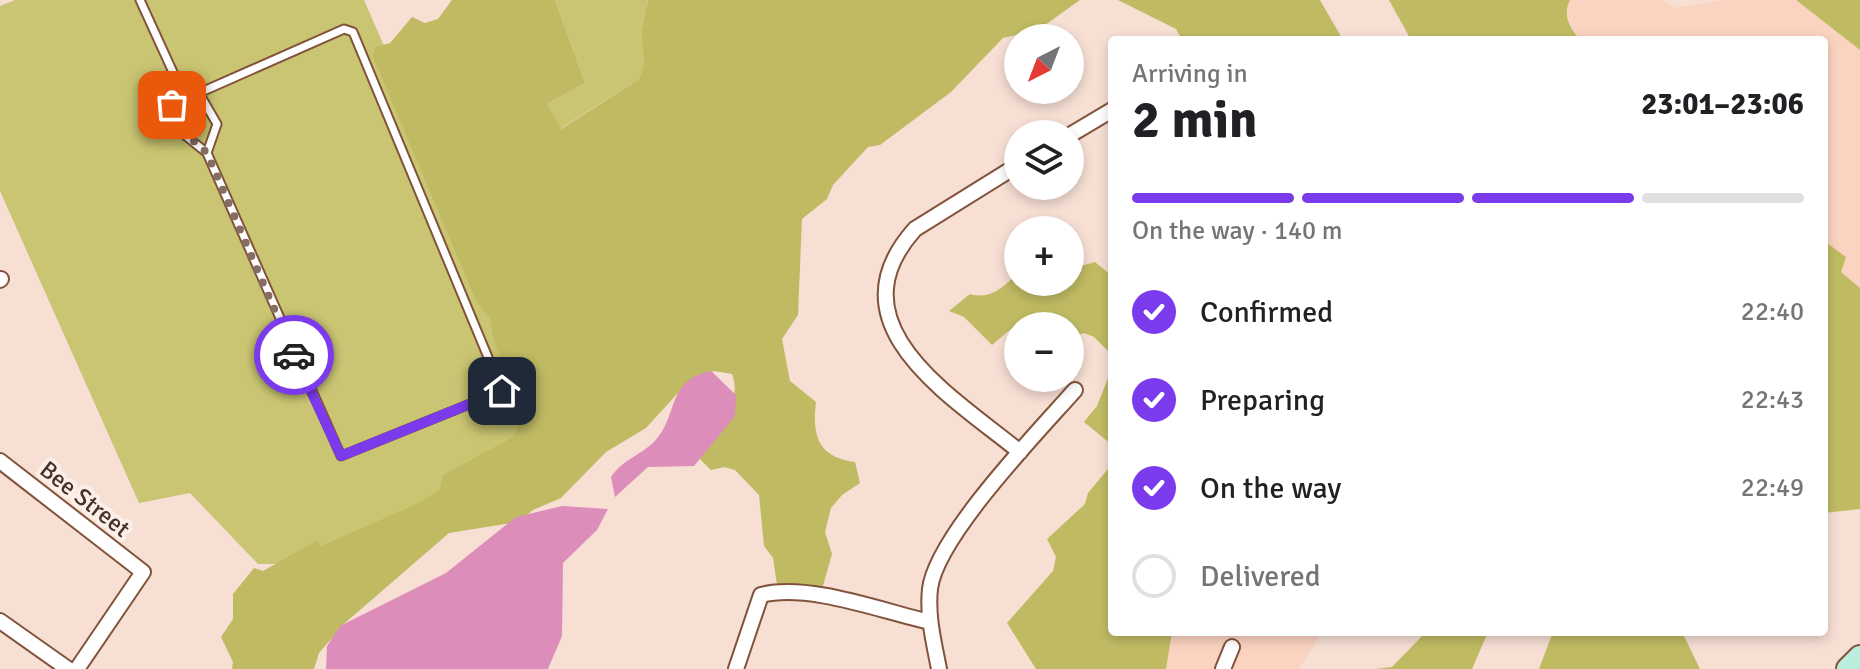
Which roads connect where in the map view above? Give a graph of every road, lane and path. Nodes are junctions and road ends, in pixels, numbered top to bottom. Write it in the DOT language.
graph roads {
  1 [pos="140,0"];
  2 [pos="177,81"];
  3 [pos="199,93"];
  4 [pos="1108,112"];
  5 [pos="1084,127"];
  6 [pos="207,153"];
  7 [pos="1004,174"];
  8 [pos="1073,392"];
  9 [pos="1020,452"];
  10 [pos="0,461"];
  11 [pos="0,621"];
  12 [pos="930,622"];
  13 [pos="1232,647"];
  14 [pos="1860,657"];
  15 [pos="68,669"];
  16 [pos="77,669"];
  17 [pos="736,669"];
  18 [pos="939,669"];
  19 [pos="1223,669"];
  20 [pos="1848,669"];
  1 -- 2 [label="lane"];
  2 -- 3 [label="lane"];
  2 -- 6 [label="lane"];
  3 -- 6 [label="lane"];
  3 -- 6 [label="lane"];
  4 -- 5 [label="street"];
  7 -- 9 [label="street"];
  8 -- 9 [label="street"];
  9 -- 12 [label="street"];
  10 -- 16 [label="street, Bee Street"];
  11 -- 15 [label="street"];
  12 -- 17 [label="street"];
  12 -- 18 [label="street"];
  13 -- 19 [label="street"];
  14 -- 20 [label="street"];
}
